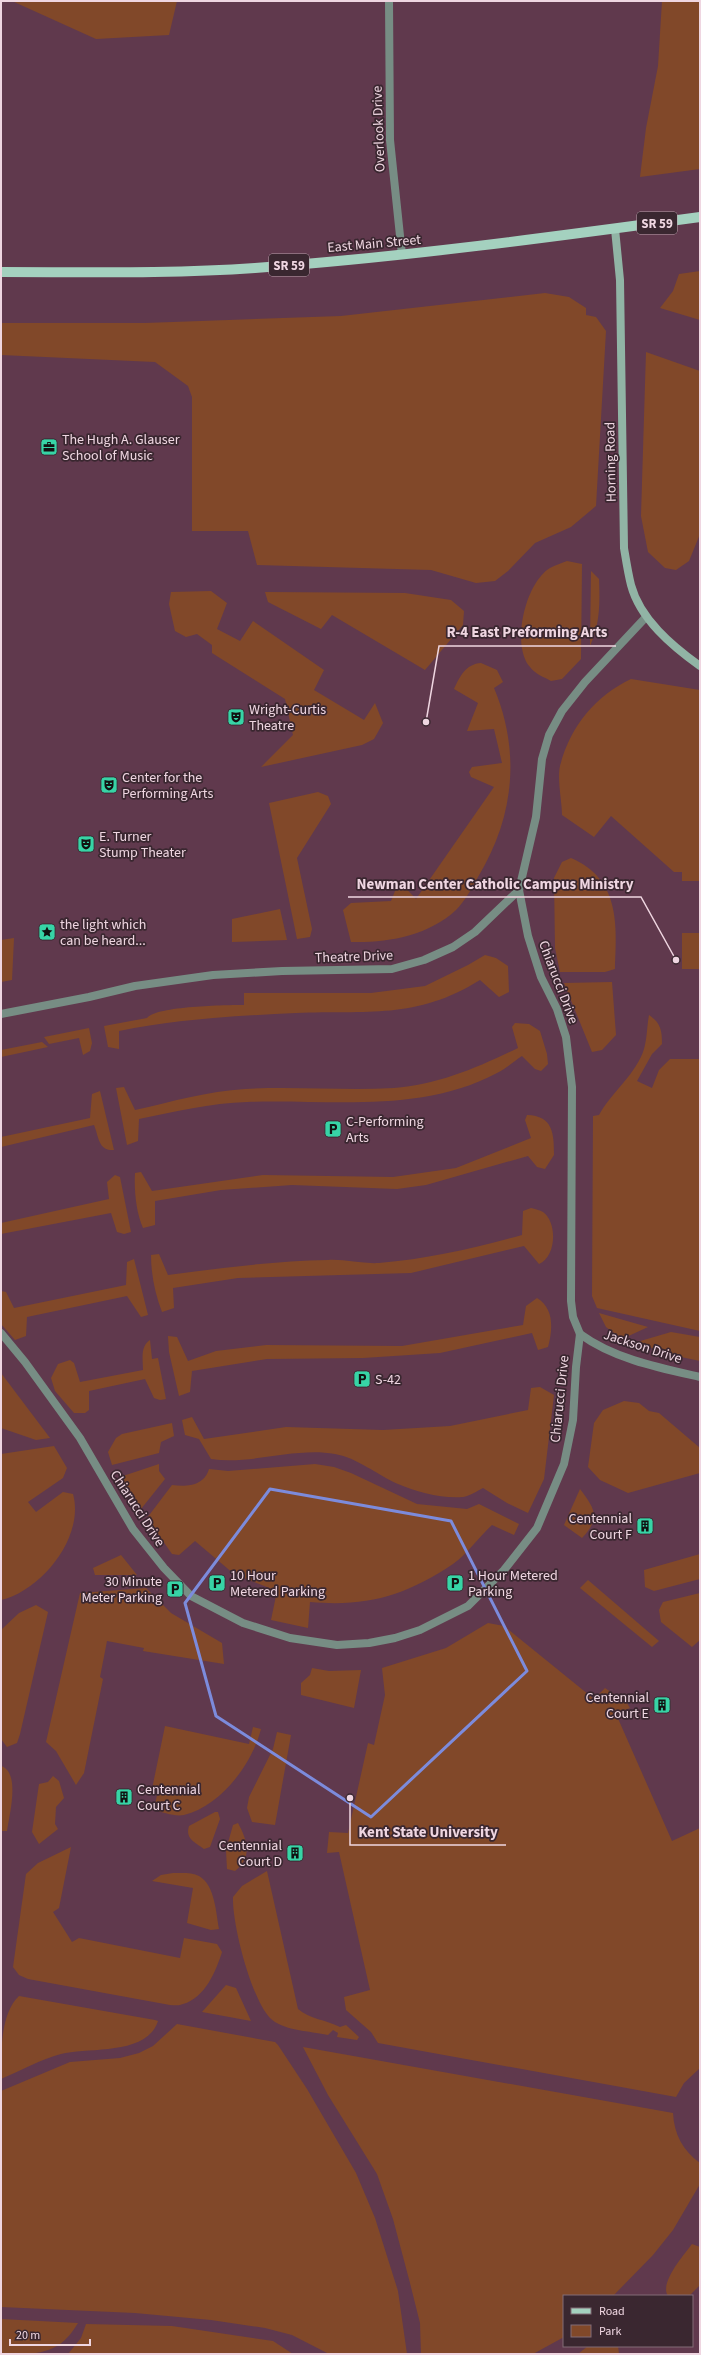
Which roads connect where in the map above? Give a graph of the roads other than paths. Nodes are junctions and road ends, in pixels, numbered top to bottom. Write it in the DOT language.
graph roads {
  1 [pos="389,1"];
  2 [pos="700,217"];
  3 [pos="615,229"];
  4 [pos="402,255"];
  5 [pos="1,272"];
  6 [pos="646,617"];
  7 [pos="700,666"];
  8 [pos="519,890"];
  9 [pos="1,1014"];
  10 [pos="1,1333"];
  11 [pos="580,1334"];
  12 [pos="700,1377"];
  1 -- 4 [label="street, Overlook Drive"];
  2 -- 3 [label="main road, East Main Street / SR 59"];
  3 -- 4 [label="main road, East Main Street / SR 59"];
  3 -- 6 [label="street, Horning Road"];
  4 -- 5 [label="main road, East Main Street / SR 59"];
  6 -- 7 [label="street, Horning Road"];
  6 -- 8 [label="street"];
  8 -- 9 [label="street, Theatre Drive"];
  8 -- 11 [label="street, Chiarucci Drive"];
  10 -- 11 [label="street, Chiarucci Drive"];
  11 -- 12 [label="street, Jackson Drive"];
}
